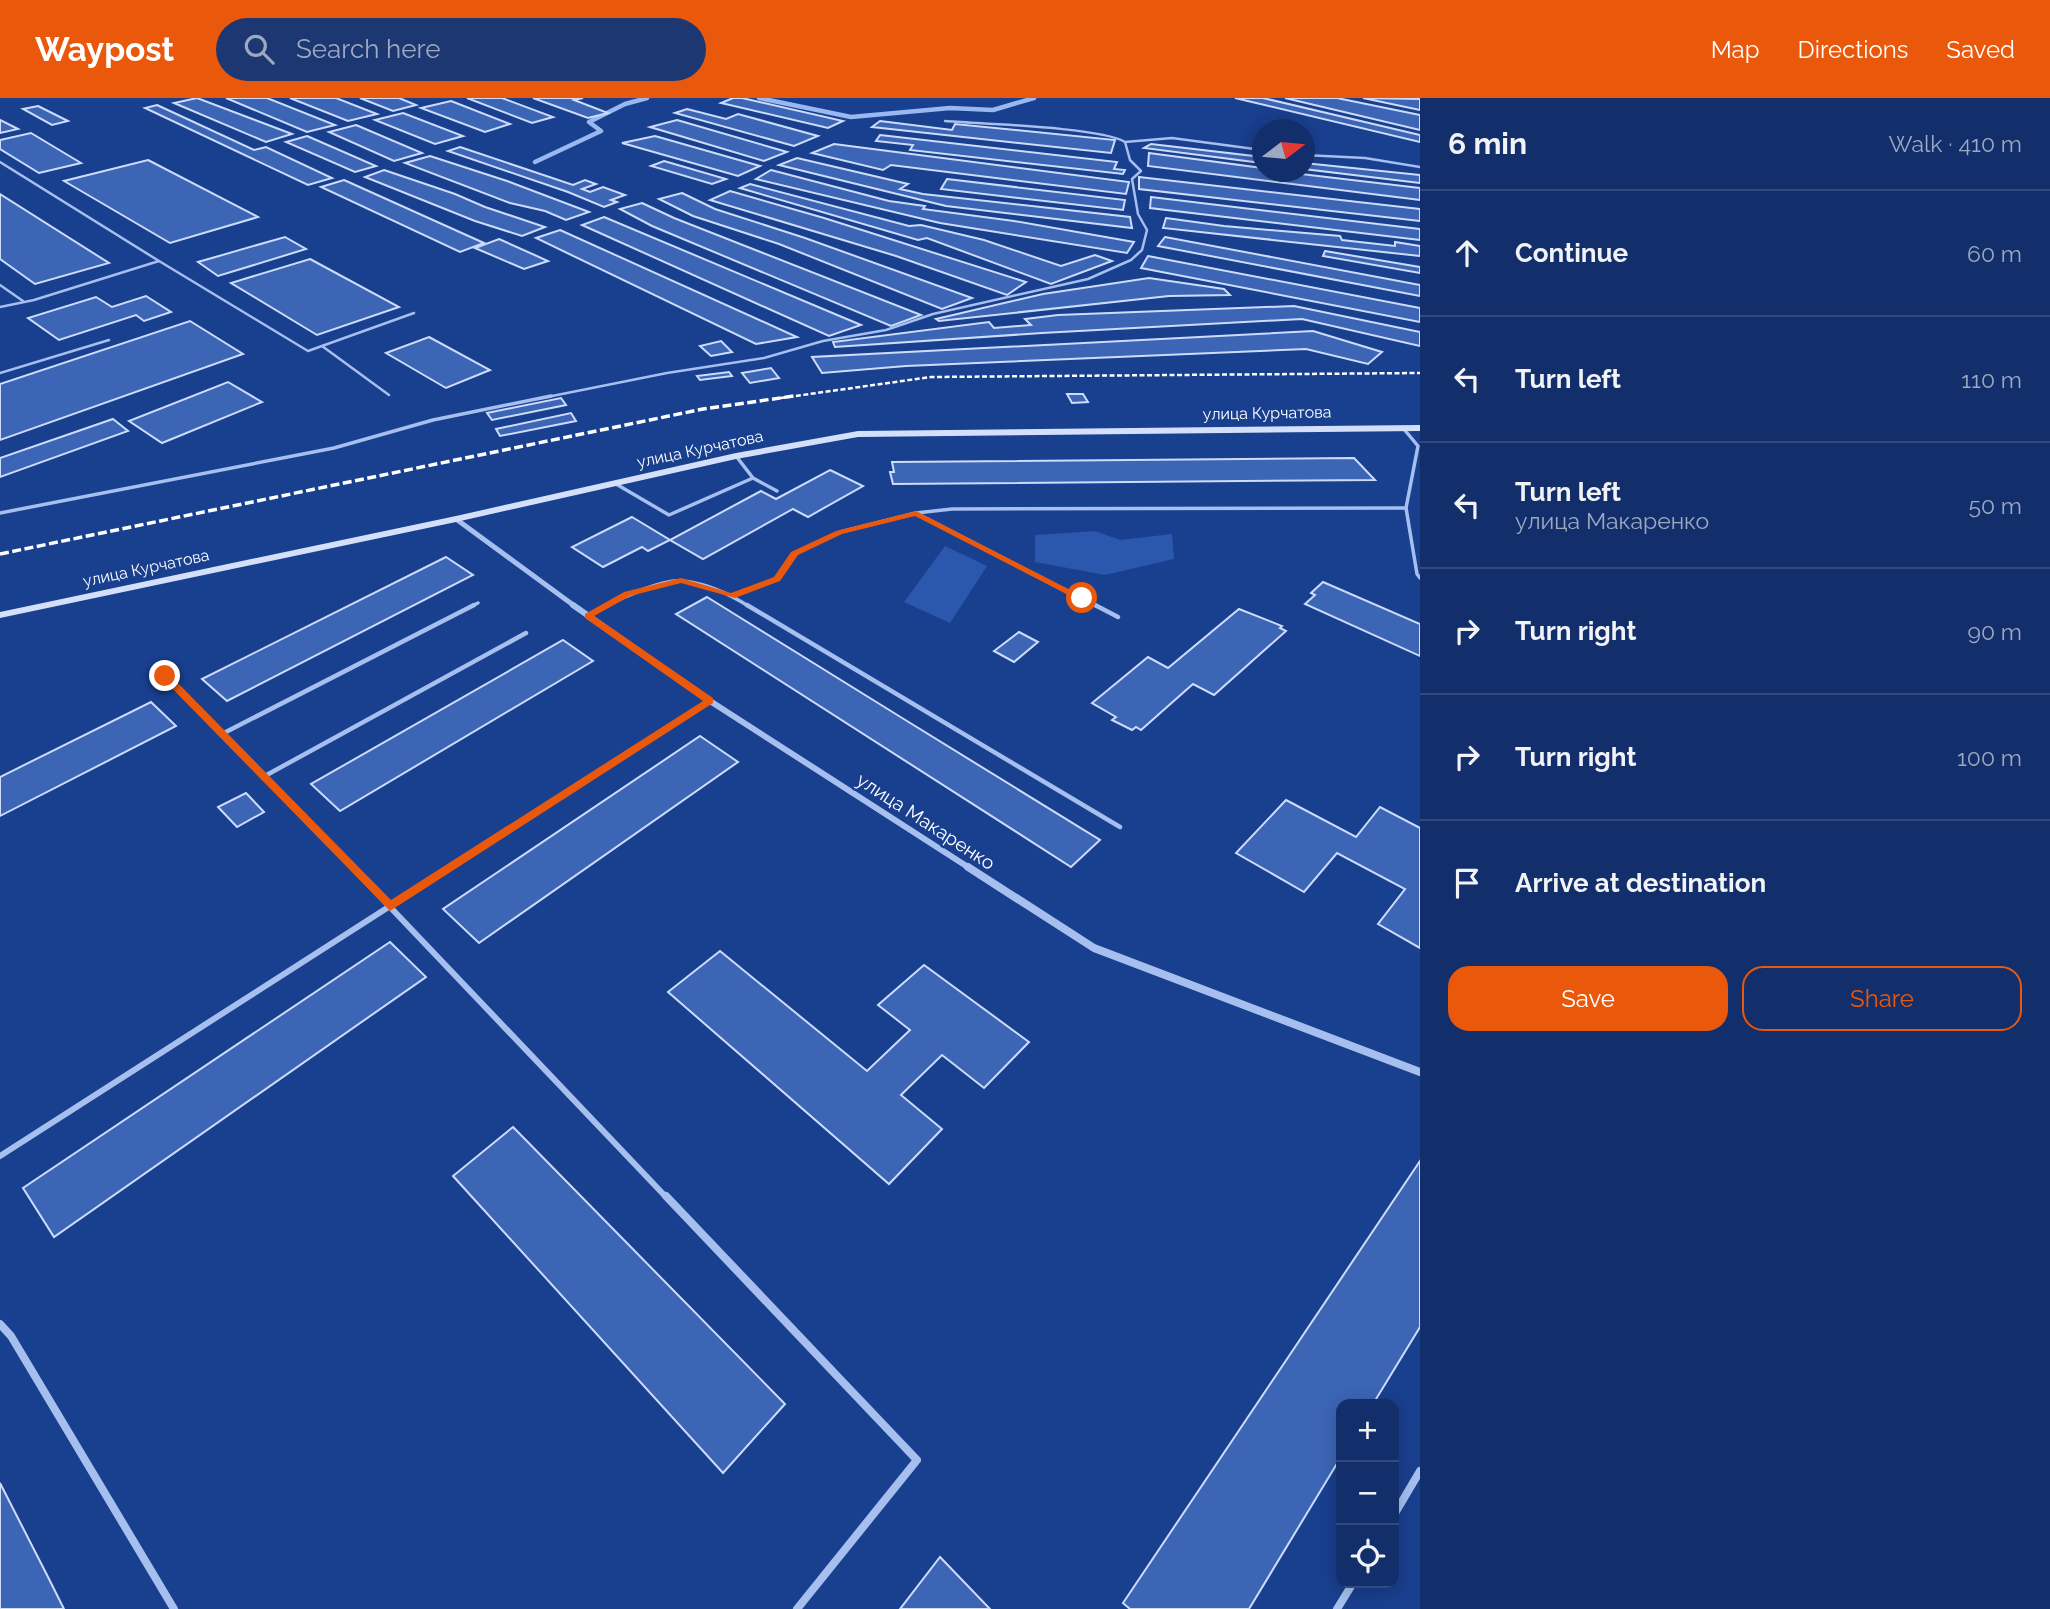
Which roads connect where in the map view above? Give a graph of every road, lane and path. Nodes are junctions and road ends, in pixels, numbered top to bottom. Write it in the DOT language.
graph roads {
  1 [pos="945,121"];
  2 [pos="1125,142"];
  3 [pos="1252,149"];
  4 [pos="1315,156"];
  5 [pos="0,162"];
  6 [pos="1420,167"];
  7 [pos="159,261"];
  8 [pos="0,285"];
  9 [pos="23,302"];
  10 [pos="0,307"];
  11 [pos="414,313"];
  12 [pos="109,340"];
  13 [pos="322,346"];
  14 [pos="0,373"];
  15 [pos="389,395"];
  16 [pos="1403,428"];
  17 [pos="1420,428"];
  18 [pos="1419,446"];
  19 [pos="736,456"];
  20 [pos="753,478"];
  21 [pos="616,484"];
  22 [pos="777,491"];
  23 [pos="1406,508"];
  24 [pos="0,513"];
  25 [pos="916,513"];
  26 [pos="456,519"];
  27 [pos="1420,578"];
  28 [pos="732,596"];
  29 [pos="478,603"];
  30 [pos="0,615"];
  31 [pos="588,616"];
  32 [pos="1118,617"];
  33 [pos="526,633"];
  34 [pos="165,676"];
  35 [pos="710,701"];
  36 [pos="222,734"];
  37 [pos="263,777"];
  38 [pos="1120,827"];
  39 [pos="390,906"];
  40 [pos="1420,1073"];
  41 [pos="0,1156"];
  42 [pos="0,1324"];
  43 [pos="1420,1471"];
  44 [pos="1399,1507"];
  45 [pos="1350,1588"];
  46 [pos="174,1609"];
  47 [pos="797,1609"];
  48 [pos="1337,1609"];
  1 -- 2 [label="lane"];
  2 -- 3 [label="lane"];
  2 -- 24 [label="lane"];
  4 -- 6 [label="lane"];
  5 -- 7 [label="lane"];
  7 -- 9 [label="lane"];
  7 -- 13 [label="lane"];
  8 -- 9 [label="lane"];
  9 -- 10 [label="lane"];
  11 -- 13 [label="lane"];
  12 -- 14 [label="lane"];
  13 -- 15 [label="lane"];
  16 -- 17 [label="main road, улица Курчатова"];
  16 -- 18 [label="lane"];
  16 -- 19 [label="main road, улица Курчатова"];
  18 -- 23 [label="lane"];
  19 -- 20 [label="lane"];
  19 -- 21 [label="main road, улица Курчатова"];
  20 -- 21 [label="lane"];
  20 -- 22 [label="lane"];
  21 -- 26 [label="main road, улица Курчатова"];
  23 -- 25 [label="lane"];
  23 -- 27 [label="lane"];
  25 -- 28 [label="lane"];
  25 -- 32 [label="lane"];
  26 -- 30 [label="main road, улица Курчатова"];
  26 -- 31 [label="street, улица Макаренко"];
  28 -- 31 [label="lane"];
  28 -- 38 [label="lane"];
  29 -- 36 [label="lane"];
  31 -- 35 [label="street, улица Макаренко"];
  33 -- 37 [label="lane"];
  34 -- 36 [label="lane"];
  35 -- 39 [label="lane"];
  35 -- 40 [label="street, улица Макаренко"];
  36 -- 37 [label="lane"];
  37 -- 39 [label="lane"];
  39 -- 41 [label="lane"];
  39 -- 47 [label="lane"];
  42 -- 46 [label="lane"];
  43 -- 44 [label="lane"];
  45 -- 48 [label="lane"];
}
